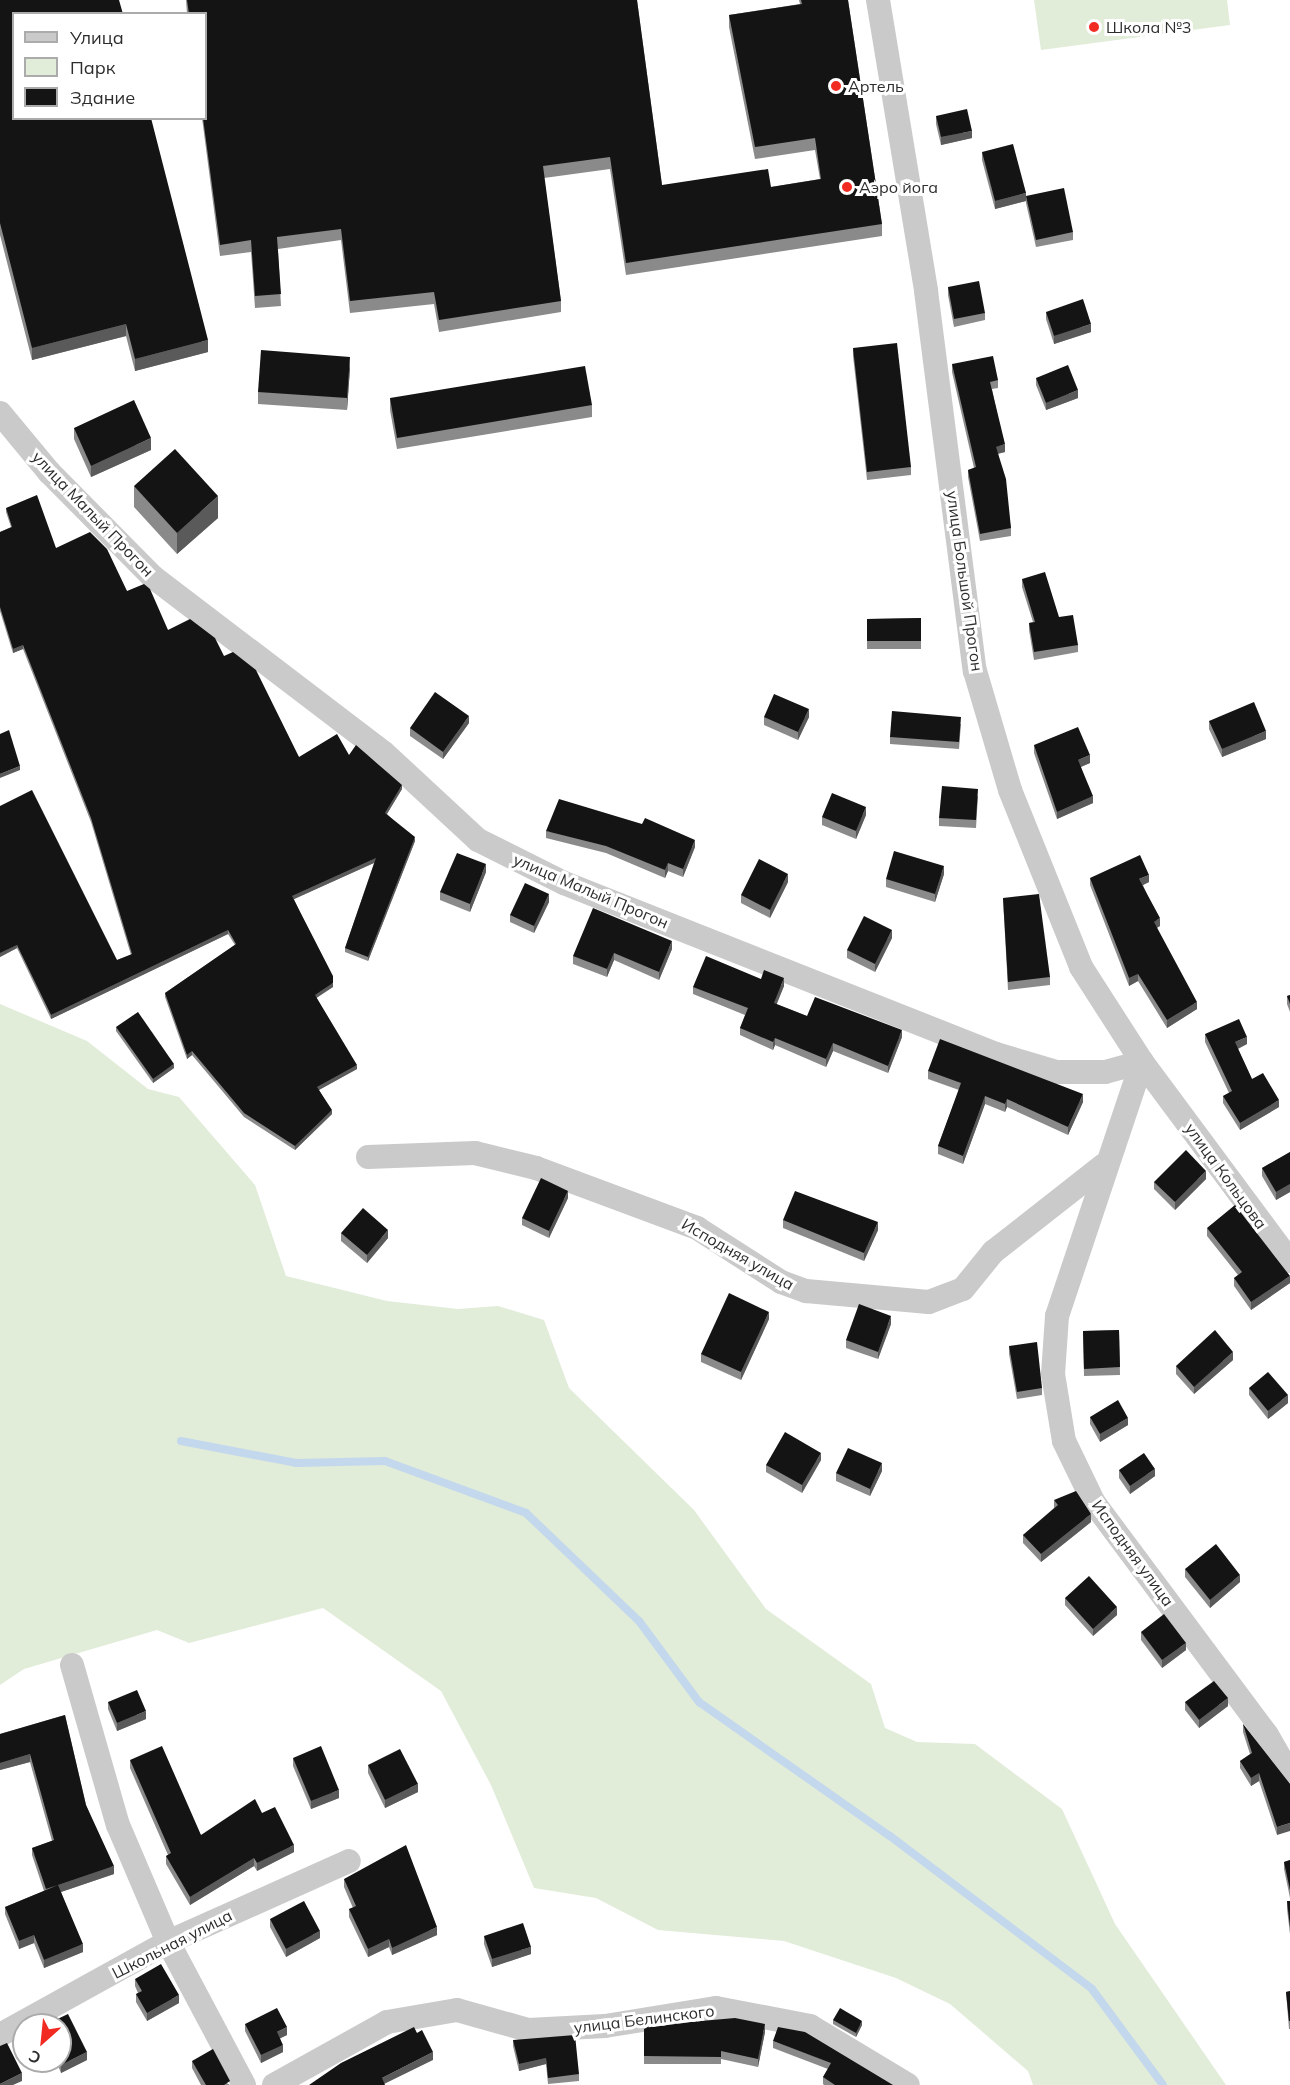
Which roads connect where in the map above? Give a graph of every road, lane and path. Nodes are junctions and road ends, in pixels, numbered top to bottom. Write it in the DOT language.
graph roads {
  1 [pos="878,0"];
  2 [pos="0,413"];
  3 [pos="1142,1062"];
  4 [pos="1184,1118"];
  5 [pos="368,1157"];
  6 [pos="1104,1165"];
  7 [pos="1290,1261"];
  8 [pos="72,1665"];
  9 [pos="1290,1775"];
  10 [pos="349,1861"];
  11 [pos="168,1942"];
  12 [pos="0,2036"];
  13 [pos="244,2085"];
  14 [pos="274,2085"];
  15 [pos="908,2085"];
  1 -- 3 [label="street, улица Большой Прогон"];
  2 -- 3 [label="street, улица Малый Прогон"];
  3 -- 4 [label="street, улица Большой Прогон"];
  3 -- 6 [label="street, Исподняя улица"];
  4 -- 7 [label="street, улица Кольцова"];
  5 -- 6 [label="street, Исподняя улица"];
  6 -- 9 [label="street, Исподняя улица"];
  8 -- 11 [label="street"];
  10 -- 11 [label="street, Школьная улица"];
  11 -- 12 [label="street, Школьная улица"];
  11 -- 13 [label="street"];
  14 -- 15 [label="street, улица Белинского"];
}
